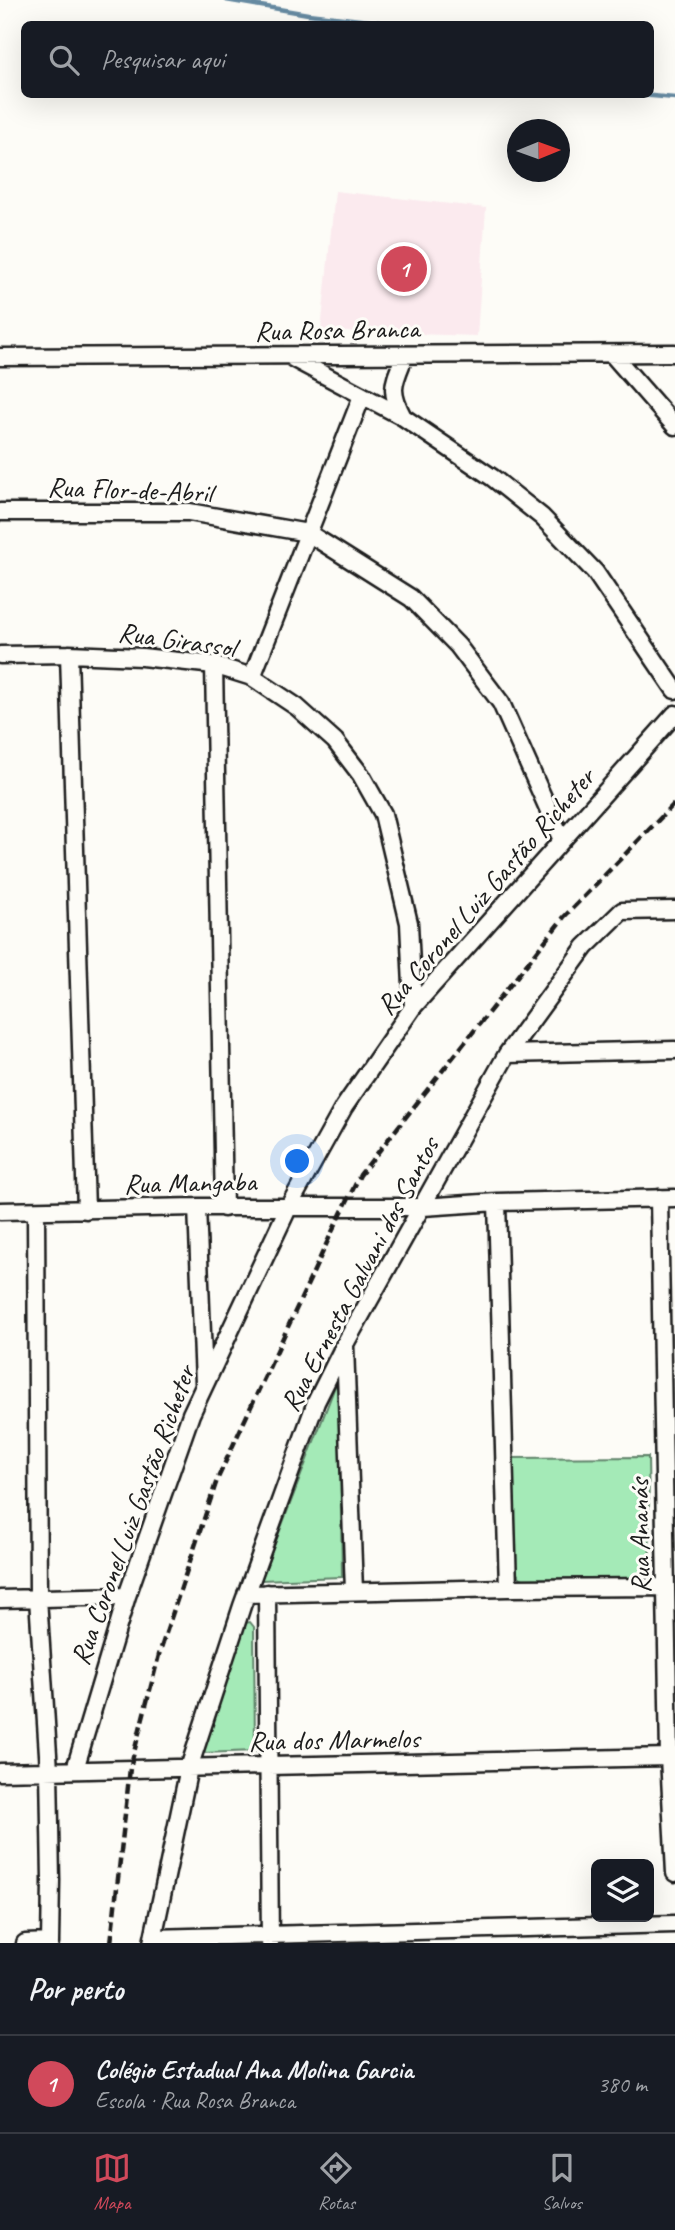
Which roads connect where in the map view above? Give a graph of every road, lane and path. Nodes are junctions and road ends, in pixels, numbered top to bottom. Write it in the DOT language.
graph roads {
  1 [pos="675,353"];
  2 [pos="612,354"];
  3 [pos="405,355"];
  4 [pos="0,357"];
  5 [pos="292,358"];
  6 [pos="362,396"];
  7 [pos="403,417"];
  8 [pos="675,426"];
  9 [pos="0,512"];
  10 [pos="308,533"];
  11 [pos="69,654"];
  12 [pos="0,655"];
  13 [pos="214,665"];
  14 [pos="252,677"];
  15 [pos="675,690"];
  16 [pos="675,714"];
  17 [pos="562,840"];
  18 [pos="675,910"];
  19 [pos="413,1007"];
  20 [pos="675,1050"];
  21 [pos="507,1054"];
  22 [pos="667,1198"];
  23 [pos="497,1202"];
  24 [pos="289,1206"];
  25 [pos="423,1206"];
  26 [pos="197,1207"];
  27 [pos="224,1208"];
  28 [pos="86,1210"];
  29 [pos="36,1211"];
  30 [pos="0,1212"];
  31 [pos="345,1344"];
  32 [pos="204,1386"];
  33 [pos="666,1587"];
  34 [pos="508,1588"];
  35 [pos="354,1591"];
  36 [pos="267,1593"];
  37 [pos="246,1594"];
  38 [pos="127,1596"];
  39 [pos="38,1598"];
  40 [pos="0,1600"];
  41 [pos="669,1757"];
  42 [pos="268,1766"];
  43 [pos="188,1768"];
  44 [pos="75,1769"];
  45 [pos="49,1770"];
  46 [pos="0,1772"];
  47 [pos="675,1873"];
  48 [pos="675,1924"];
  49 [pos="270,1939"];
  50 [pos="152,1940"];
  51 [pos="50,1942"];
  52 [pos="25,1943"];
  1 -- 2 [label="street, Rua Rosa Branca"];
  2 -- 3 [label="street, Rua Rosa Branca"];
  2 -- 8 [label="street"];
  3 -- 5 [label="street, Rua Rosa Branca"];
  3 -- 7 [label="street"];
  4 -- 5 [label="street, Rua Rosa Branca"];
  5 -- 6 [label="street"];
  6 -- 7 [label="street"];
  6 -- 10 [label="street"];
  7 -- 15 [label="street"];
  9 -- 10 [label="street, Rua Flor-de-Abril"];
  10 -- 14 [label="street"];
  10 -- 17 [label="street, Rua Flor-de-Abril"];
  11 -- 12 [label="street, Rua Girassol"];
  11 -- 13 [label="street, Rua Girassol"];
  11 -- 28 [label="street"];
  13 -- 14 [label="street, Rua Girassol"];
  13 -- 27 [label="street"];
  14 -- 19 [label="street, Rua Girassol"];
  16 -- 17 [label="street, Rua Coronel Luiz Gastão Richeter"];
  17 -- 19 [label="street, Rua Coronel Luiz Gastão Richeter"];
  18 -- 21 [label="street, Rua Ernesta Galvani dos Santos"];
  19 -- 24 [label="street, Rua Coronel Luiz Gastão Richeter"];
  20 -- 21 [label="street"];
  21 -- 25 [label="street, Rua Ernesta Galvani dos Santos"];
  22 -- 23 [label="street, Rua Mangaba"];
  22 -- 33 [label="street, Rua Ananás"];
  23 -- 25 [label="street, Rua Mangaba"];
  23 -- 34 [label="street"];
  24 -- 25 [label="street, Rua Mangaba"];
  24 -- 27 [label="street, Rua Mangaba"];
  24 -- 32 [label="street, Rua Coronel Luiz Gastão Richeter"];
  25 -- 31 [label="street, Rua Ernesta Galvani dos Santos"];
  26 -- 27 [label="street, Rua Mangaba"];
  26 -- 28 [label="street, Rua Mangaba"];
  26 -- 32 [label="street"];
  28 -- 29 [label="street, Rua Mangaba"];
  29 -- 30 [label="street, Rua Mangaba"];
  29 -- 39 [label="street"];
  31 -- 35 [label="street"];
  31 -- 37 [label="street, Rua Ernesta Galvani dos Santos"];
  32 -- 38 [label="street, Rua Coronel Luiz Gastão Richeter"];
  33 -- 34 [label="street"];
  33 -- 41 [label="street, Rua Ananás"];
  34 -- 35 [label="street"];
  35 -- 36 [label="street"];
  36 -- 37 [label="street"];
  36 -- 42 [label="street"];
  37 -- 43 [label="street, Rua Ernesta Galvani dos Santos"];
  38 -- 39 [label="street"];
  38 -- 44 [label="street, Rua Coronel Luiz Gastão Richeter"];
  39 -- 40 [label="street"];
  39 -- 45 [label="street"];
  41 -- 42 [label="street, Rua dos Marmelos"];
  41 -- 47 [label="street, Rua Ananás"];
  42 -- 43 [label="street, Rua dos Marmelos"];
  42 -- 49 [label="street"];
  43 -- 44 [label="street, Rua dos Marmelos"];
  43 -- 50 [label="street, Rua Ernesta Galvani dos Santos"];
  44 -- 45 [label="street, Rua dos Marmelos"];
  45 -- 46 [label="street, Rua dos Marmelos"];
  45 -- 51 [label="street"];
  48 -- 49 [label="street"];
  49 -- 50 [label="street"];
  51 -- 52 [label="street"];
}
